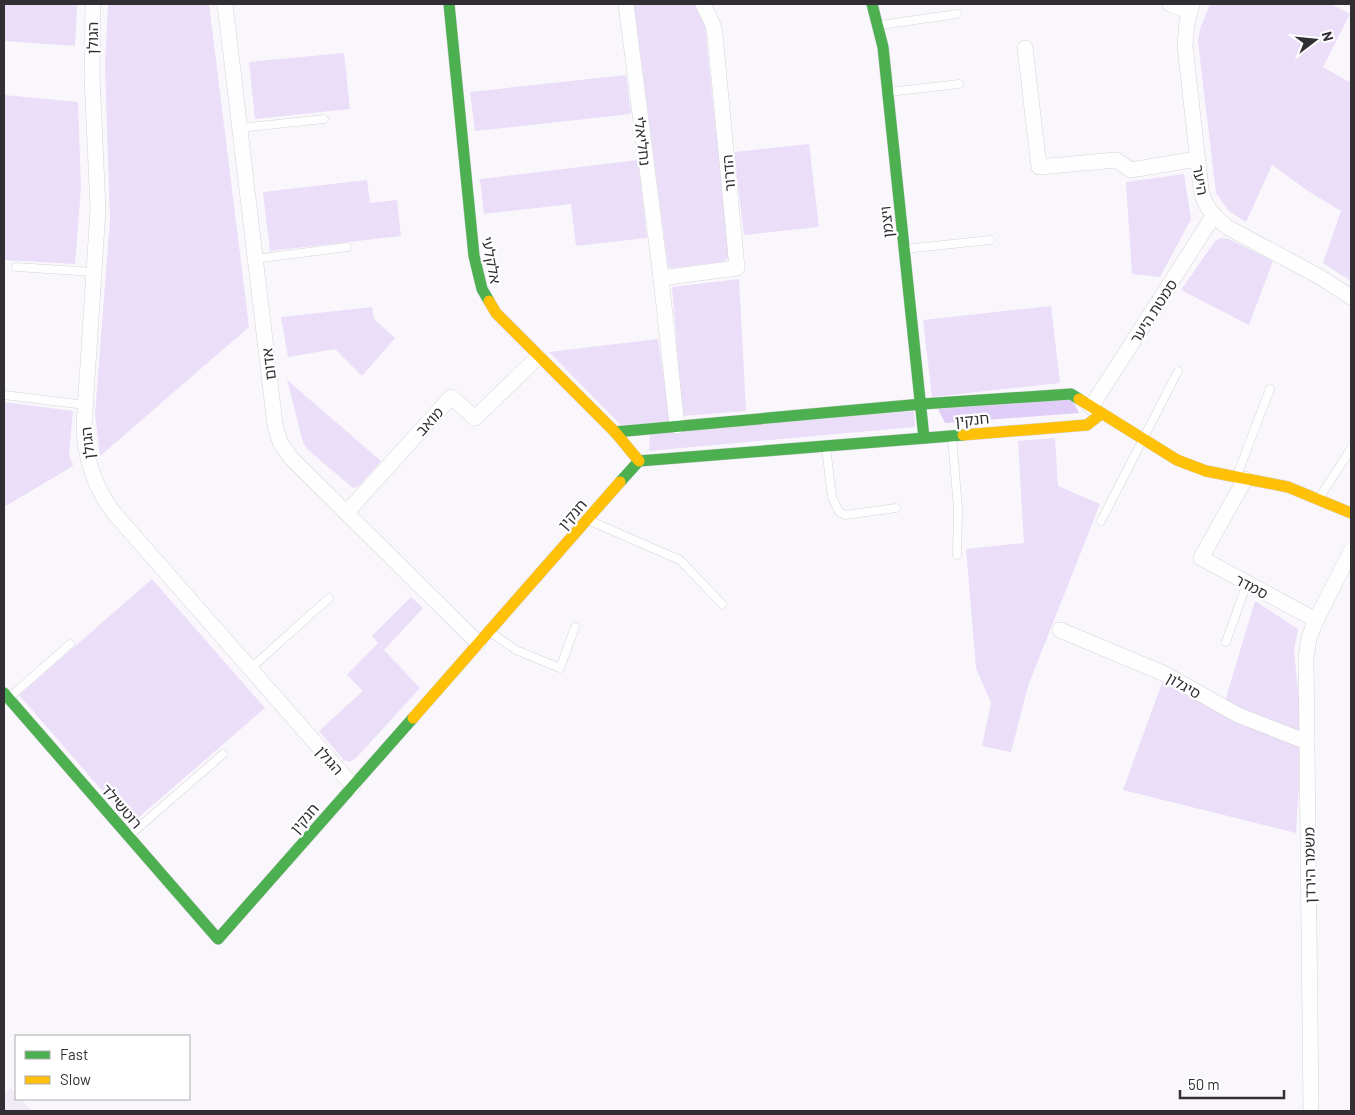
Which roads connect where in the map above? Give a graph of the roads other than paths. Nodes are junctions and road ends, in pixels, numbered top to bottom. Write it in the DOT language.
graph roads {
  1 [pos="93,4"];
  2 [pos="225,4"];
  3 [pos="449,4"];
  4 [pos="626,4"];
  5 [pos="703,4"];
  6 [pos="872,4"];
  7 [pos="1170,4"];
  8 [pos="1191,8"];
  9 [pos="957,14"];
  10 [pos="879,26"];
  11 [pos="1025,48"];
  12 [pos="959,84"];
  13 [pos="888,93"];
  14 [pos="324,119"];
  15 [pos="240,128"];
  16 [pos="1197,159"];
  17 [pos="1214,216"];
  18 [pos="990,240"];
  19 [pos="347,247"];
  20 [pos="904,250"];
  21 [pos="255,259"];
  22 [pos="16,267"];
  23 [pos="94,272"];
  24 [pos="661,278"];
  25 [pos="1351,297"];
  26 [pos="538,357"];
  27 [pos="1178,371"];
  28 [pos="1270,389"];
  29 [pos="4,395"];
  30 [pos="922,404"];
  31 [pos="86,405"];
  32 [pos="1096,410"];
  33 [pos="677,426"];
  34 [pos="615,432"];
  35 [pos="951,436"];
  36 [pos="924,438"];
  37 [pos="1143,440"];
  38 [pos="826,446"];
  39 [pos="1351,449"];
  40 [pos="639,461"];
  41 [pos="1241,478"];
  42 [pos="1319,498"];
  43 [pos="896,508"];
  44 [pos="1351,512"];
  45 [pos="346,513"];
  46 [pos="588,519"];
  47 [pos="1101,520"];
  48 [pos="1351,552"];
  49 [pos="957,555"];
  50 [pos="1247,583"];
  51 [pos="329,598"];
  52 [pos="722,604"];
  53 [pos="1316,620"];
  54 [pos="574,627"];
  55 [pos="1060,630"];
  56 [pos="489,631"];
  57 [pos="1226,642"];
  58 [pos="478,643"];
  59 [pos="70,644"];
  60 [pos="250,669"];
  61 [pos="6,695"];
  62 [pos="1307,742"];
  63 [pos="223,754"];
  64 [pos="353,786"];
  65 [pos="129,836"];
  66 [pos="218,939"];
  67 [pos="1311,1111"];
  1 -- 23 [label="street, הגולן"];
  2 -- 15 [label="street, אדום"];
  3 -- 26 [label="street, אלקלעי"];
  4 -- 24 [label="street, נחליאלי"];
  5 -- 24 [label="street, הדרור"];
  6 -- 10 [label="street, ויצמן"];
  7 -- 8 [label="street"];
  8 -- 16 [label="street, היער"];
  9 -- 10 [label="lane"];
  10 -- 13 [label="street, ויצמן"];
  11 -- 16 [label="street"];
  12 -- 13 [label="lane"];
  13 -- 20 [label="street, ויצמן"];
  14 -- 15 [label="lane"];
  15 -- 21 [label="street, אדום"];
  16 -- 17 [label="street, היער"];
  17 -- 25 [label="street, היער"];
  17 -- 32 [label="street, סמטת היער"];
  18 -- 20 [label="lane"];
  19 -- 21 [label="lane"];
  20 -- 30 [label="street, ויצמן"];
  21 -- 45 [label="street, אדום"];
  22 -- 23 [label="lane"];
  23 -- 31 [label="street, הגולן"];
  24 -- 33 [label="street, נחליאלי"];
  26 -- 34 [label="street, אלקלעי"];
  26 -- 45 [label="street, מואב"];
  27 -- 37 [label="lane"];
  28 -- 41 [label="lane"];
  29 -- 31 [label="lane"];
  30 -- 32 [label="street, חנקין"];
  30 -- 33 [label="street, חנקין"];
  30 -- 36 [label="street, ויצמן"];
  31 -- 60 [label="street, הגולן"];
  32 -- 35 [label="street, חנקין"];
  32 -- 37 [label="street, חנקין"];
  33 -- 34 [label="street, חנקין"];
  34 -- 40 [label="street, אלקלעי"];
  35 -- 36 [label="street, חנקין"];
  35 -- 49 [label="lane"];
  36 -- 38 [label="street, חנקין"];
  37 -- 41 [label="street, חנקין"];
  37 -- 47 [label="lane"];
  38 -- 40 [label="street, חנקין"];
  38 -- 43 [label="lane"];
  39 -- 42 [label="lane"];
  40 -- 46 [label="street, חנקין"];
  41 -- 42 [label="street, חנקין"];
  41 -- 50 [label="street, סמדר"];
  42 -- 44 [label="street, חנקין"];
  45 -- 58 [label="street, אדום"];
  46 -- 52 [label="lane"];
  46 -- 56 [label="street, חנקין"];
  48 -- 53 [label="street"];
  50 -- 53 [label="street, סמדר"];
  50 -- 57 [label="lane"];
  51 -- 60 [label="lane"];
  53 -- 62 [label="street, משמר הירדן"];
  54 -- 56 [label="lane"];
  55 -- 62 [label="street, סיגלון"];
  56 -- 58 [label="street, חנקין"];
  58 -- 64 [label="street, חנקין"];
  59 -- 61 [label="lane"];
  60 -- 64 [label="street, הגולן"];
  61 -- 65 [label="street, רוטשילד"];
  62 -- 67 [label="street, משמר הירדן"];
  63 -- 65 [label="lane"];
  64 -- 66 [label="street, חנקין"];
  65 -- 66 [label="street, רוטשילד"];
}
